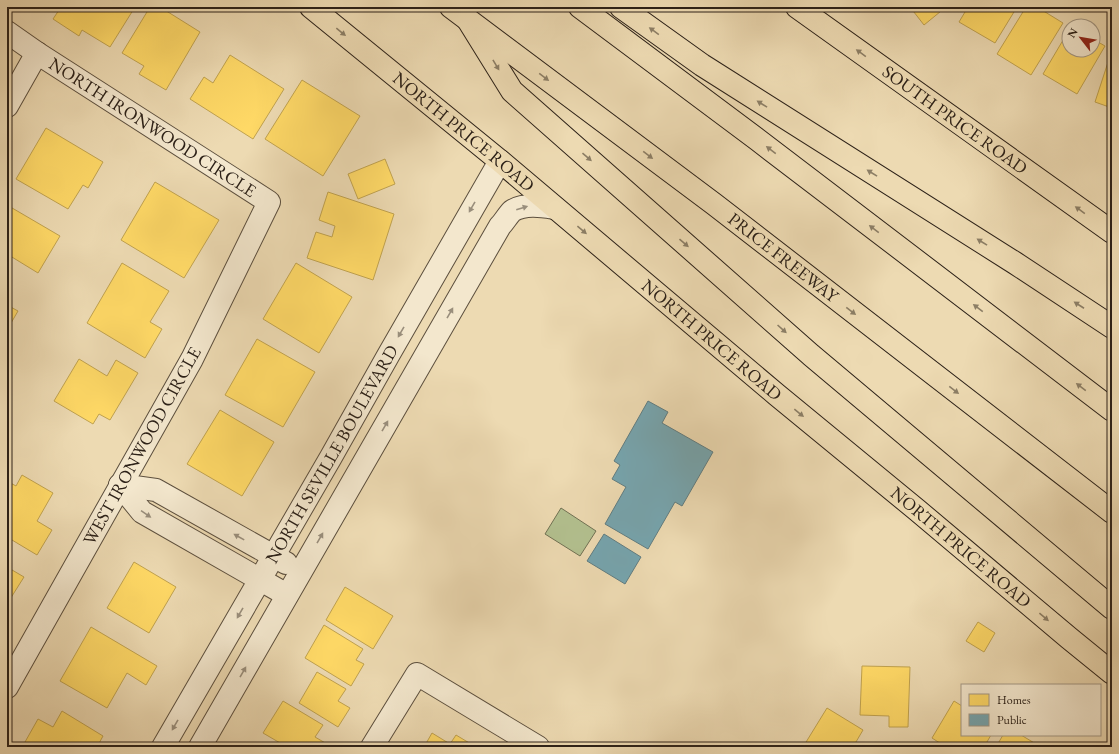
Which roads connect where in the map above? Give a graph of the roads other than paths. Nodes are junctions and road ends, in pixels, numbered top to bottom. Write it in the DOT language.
graph roads {
  1 [pos="311,7"];
  2 [pos="451,7"];
  3 [pos="580,7"];
  4 [pos="621,7"];
  5 [pos="797,7"];
  6 [pos="468,20"];
  7 [pos="7,32"];
  8 [pos="37,53"];
  9 [pos="7,106"];
  10 [pos="500,161"];
  11 [pos="269,202"];
  12 [pos="555,208"];
  13 [pos="1112,232"];
  14 [pos="1112,327"];
  15 [pos="1112,410"];
  16 [pos="331,457"];
  17 [pos="358,472"];
  18 [pos="120,485"];
  19 [pos="1112,512"];
  20 [pos="273,556"];
  21 [pos="300,572"];
  22 [pos="260,579"];
  23 [pos="287,595"];
  24 [pos="1112,608"];
  25 [pos="1112,673"];
  26 [pos="7,687"];
  27 [pos="163,747"];
  28 [pos="200,747"];
  29 [pos="372,747"];
  30 [pos="538,747"];
  1 -- 10 [label="main road, NORTH PRICE ROAD, one-way"];
  2 -- 6 [label="main road, PRICE FREEWAY"];
  15 -- 3 [label="main road, one-way"];
  14 -- 4 [label="main road, one-way"];
  13 -- 5 [label="main road, SOUTH PRICE ROAD, one-way"];
  6 -- 19 [label="main road, PRICE FREEWAY, one-way"];
  6 -- 24 [label="main road, one-way"];
  7 -- 8 [label="street"];
  8 -- 9 [label="street"];
  8 -- 11 [label="street, NORTH IRONWOOD CIRCLE"];
  10 -- 12 [label="main road, NORTH PRICE ROAD"];
  10 -- 16 [label="street, NORTH SEVILLE BOULEVARD, one-way"];
  11 -- 18 [label="street, WEST IRONWOOD CIRCLE"];
  17 -- 12 [label="street, NORTH SEVILLE BOULEVARD, one-way"];
  12 -- 25 [label="main road, NORTH PRICE ROAD, one-way"];
  16 -- 17 [label="street"];
  16 -- 20 [label="street, NORTH SEVILLE BOULEVARD"];
  21 -- 17 [label="street, NORTH SEVILLE BOULEVARD, one-way"];
  20 -- 18 [label="street, one-way"];
  18 -- 22 [label="street, one-way"];
  18 -- 26 [label="street, WEST IRONWOOD CIRCLE"];
  20 -- 21 [label="street"];
  20 -- 22 [label="street, NORTH SEVILLE BOULEVARD"];
  21 -- 23 [label="street, NORTH SEVILLE BOULEVARD"];
  22 -- 23 [label="street"];
  22 -- 27 [label="street, NORTH SEVILLE BOULEVARD, one-way"];
  28 -- 23 [label="street, NORTH SEVILLE BOULEVARD, one-way"];
  29 -- 30 [label="street"];
}
